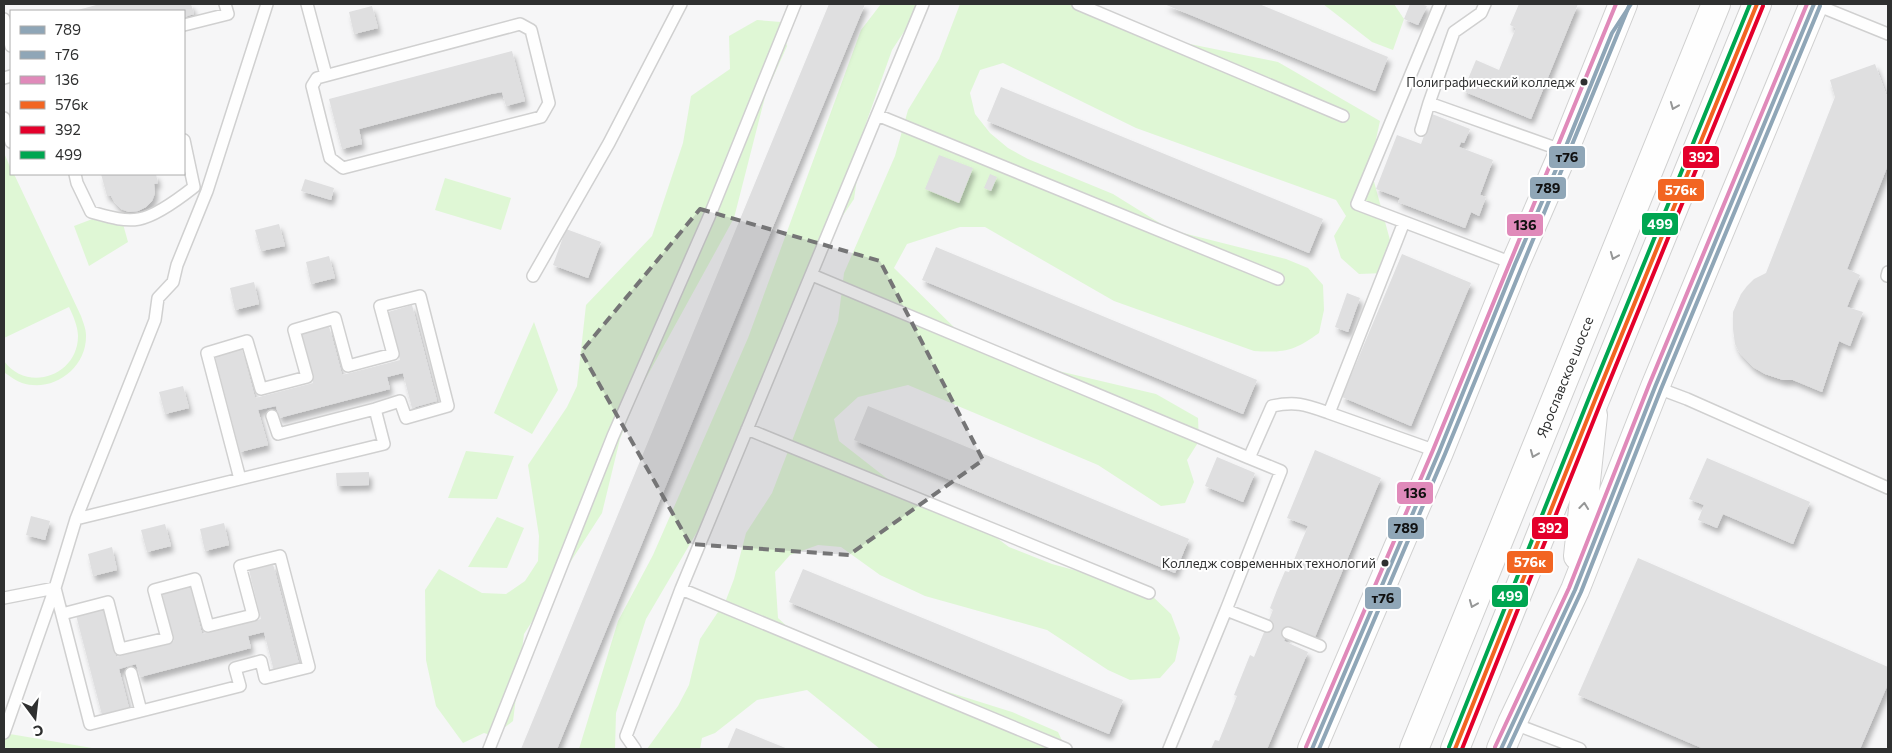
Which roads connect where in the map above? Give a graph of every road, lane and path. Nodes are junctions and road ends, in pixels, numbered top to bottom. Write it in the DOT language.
graph roads {
  1 [pos="225,4"];
  2 [pos="267,4"];
  3 [pos="307,4"];
  4 [pos="681,4"];
  5 [pos="795,4"];
  6 [pos="923,4"];
  7 [pos="1078,4"];
  8 [pos="1440,4"];
  9 [pos="1485,4"];
  10 [pos="1623,4"];
  11 [pos="1631,4"];
  12 [pos="1703,4"];
  13 [pos="1716,4"];
  14 [pos="1757,4"];
  15 [pos="1814,4"];
  16 [pos="4,19"];
  17 [pos="185,24"];
  18 [pos="1612,33"];
  19 [pos="1888,34"];
  20 [pos="10,42"];
  21 [pos="1693,60"];
  22 [pos="326,75"];
  23 [pos="1429,103"];
  24 [pos="878,115"];
  25 [pos="1343,116"];
  26 [pos="4,118"];
  27 [pos="1421,130"];
  28 [pos="10,139"];
  29 [pos="185,145"];
  30 [pos="1564,152"];
  31 [pos="75,175"];
  32 [pos="194,187"];
  33 [pos="207,191"];
  34 [pos="1404,222"];
  35 [pos="1515,264"];
  36 [pos="1888,272"];
  37 [pos="533,276"];
  38 [pos="812,276"];
  39 [pos="1888,276"];
  40 [pos="1278,279"];
  41 [pos="1654,387"];
  42 [pos="1595,400"];
  43 [pos="375,409"];
  44 [pos="1329,413"];
  45 [pos="272,416"];
  46 [pos="747,429"];
  47 [pos="1439,452"];
  48 [pos="1249,458"];
  49 [pos="240,479"];
  50 [pos="1888,488"];
  51 [pos="76,519"];
  52 [pos="55,588"];
  53 [pos="681,589"];
  54 [pos="1575,590"];
  55 [pos="1149,593"];
  56 [pos="4,598"];
  57 [pos="1226,610"];
  58 [pos="62,614"];
  59 [pos="1267,626"];
  60 [pos="1288,634"];
  61 [pos="1320,646"];
  62 [pos="1350,658"];
  63 [pos="131,673"];
  64 [pos="140,711"];
  65 [pos="1512,724"];
  66 [pos="4,733"];
  67 [pos="489,749"];
  68 [pos="636,749"];
  69 [pos="1066,749"];
  70 [pos="1169,749"];
  71 [pos="1312,749"];
  72 [pos="1331,749"];
  73 [pos="1414,749"];
  74 [pos="1455,749"];
  75 [pos="1501,749"];
  76 [pos="1580,749"];
  1 -- 17 [label="lane"];
  2 -- 33 [label="lane"];
  3 -- 22 [label="lane"];
  4 -- 37 [label="lane"];
  5 -- 67 [label="lane"];
  6 -- 24 [label="lane"];
  7 -- 25 [label="lane"];
  8 -- 34 [label="lane"];
  9 -- 23 [label="lane"];
  10 -- 18 [label="street"];
  11 -- 18 [label="street"];
  12 -- 21 [label="street"];
  13 -- 21 [label="street, Ярославское шоссе"];
  14 -- 42 [label="street"];
  15 -- 19 [label="lane"];
  15 -- 41 [label="street"];
  16 -- 20 [label="lane"];
  18 -- 30 [label="street"];
  21 -- 73 [label="street, Ярославское шоссе, one-way"];
  22 -- 22 [label="lane"];
  23 -- 27 [label="lane"];
  23 -- 30 [label="lane"];
  24 -- 38 [label="lane"];
  24 -- 40 [label="lane"];
  26 -- 28 [label="lane"];
  29 -- 32 [label="lane"];
  30 -- 35 [label="street"];
  31 -- 32 [label="lane"];
  32 -- 33 [label="lane"];
  33 -- 51 [label="lane"];
  34 -- 35 [label="lane"];
  34 -- 44 [label="lane"];
  35 -- 47 [label="street"];
  36 -- 39 [label="lane"];
  38 -- 46 [label="lane"];
  38 -- 48 [label="lane"];
  41 -- 50 [label="lane"];
  41 -- 54 [label="street"];
  54 -- 42 [label="street, one-way"];
  42 -- 74 [label="street"];
  43 -- 45 [label="lane"];
  43 -- 49 [label="lane"];
  43 -- 49 [label="lane"];
  44 -- 47 [label="lane"];
  44 -- 48 [label="lane"];
  46 -- 53 [label="lane"];
  46 -- 55 [label="lane"];
  47 -- 62 [label="street"];
  48 -- 57 [label="lane"];
  49 -- 51 [label="lane"];
  51 -- 52 [label="lane"];
  52 -- 56 [label="lane"];
  52 -- 58 [label="lane"];
  52 -- 66 [label="lane"];
  53 -- 68 [label="lane"];
  53 -- 69 [label="lane"];
  54 -- 65 [label="street"];
  57 -- 59 [label="lane"];
  57 -- 70 [label="lane"];
  58 -- 64 [label="lane"];
  58 -- 64 [label="lane"];
  60 -- 61 [label="lane"];
  62 -- 71 [label="street"];
  62 -- 72 [label="street"];
  63 -- 64 [label="lane"];
  65 -- 75 [label="street"];
  65 -- 76 [label="lane"];
}
